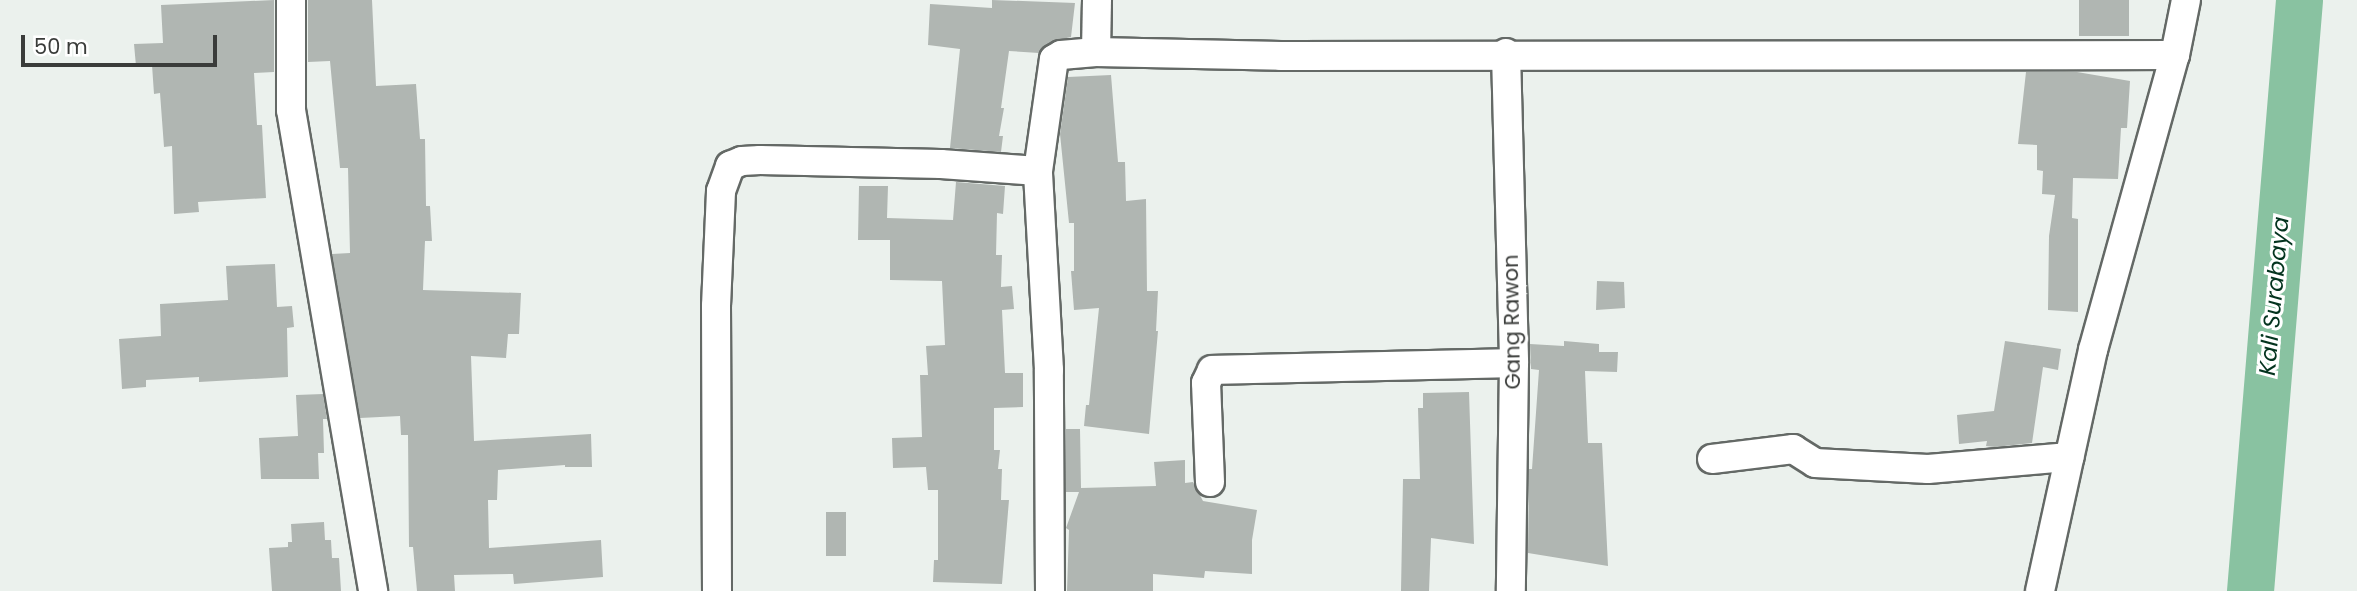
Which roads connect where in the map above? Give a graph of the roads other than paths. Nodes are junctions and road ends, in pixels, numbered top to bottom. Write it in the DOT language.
graph roads {
  1 [pos="291,0"];
  2 [pos="1097,0"];
  3 [pos="2186,0"];
  4 [pos="1096,52"];
  5 [pos="1506,53"];
  6 [pos="2175,55"];
  7 [pos="1038,171"];
  8 [pos="1514,363"];
  9 [pos="2069,457"];
  10 [pos="1712,459"];
  11 [pos="1210,482"];
  12 [pos="373,591"];
  13 [pos="717,591"];
  14 [pos="1050,591"];
  15 [pos="1511,591"];
  16 [pos="2040,591"];
  1 -- 12 [label="street"];
  2 -- 4 [label="street"];
  3 -- 6 [label="street"];
  4 -- 5 [label="street"];
  4 -- 7 [label="street"];
  5 -- 6 [label="street"];
  5 -- 8 [label="street, Gang Rawon"];
  6 -- 9 [label="street"];
  7 -- 13 [label="street"];
  7 -- 14 [label="street"];
  8 -- 11 [label="street"];
  8 -- 15 [label="street, Gang Rawon"];
  9 -- 10 [label="street"];
  9 -- 16 [label="street"];
}
